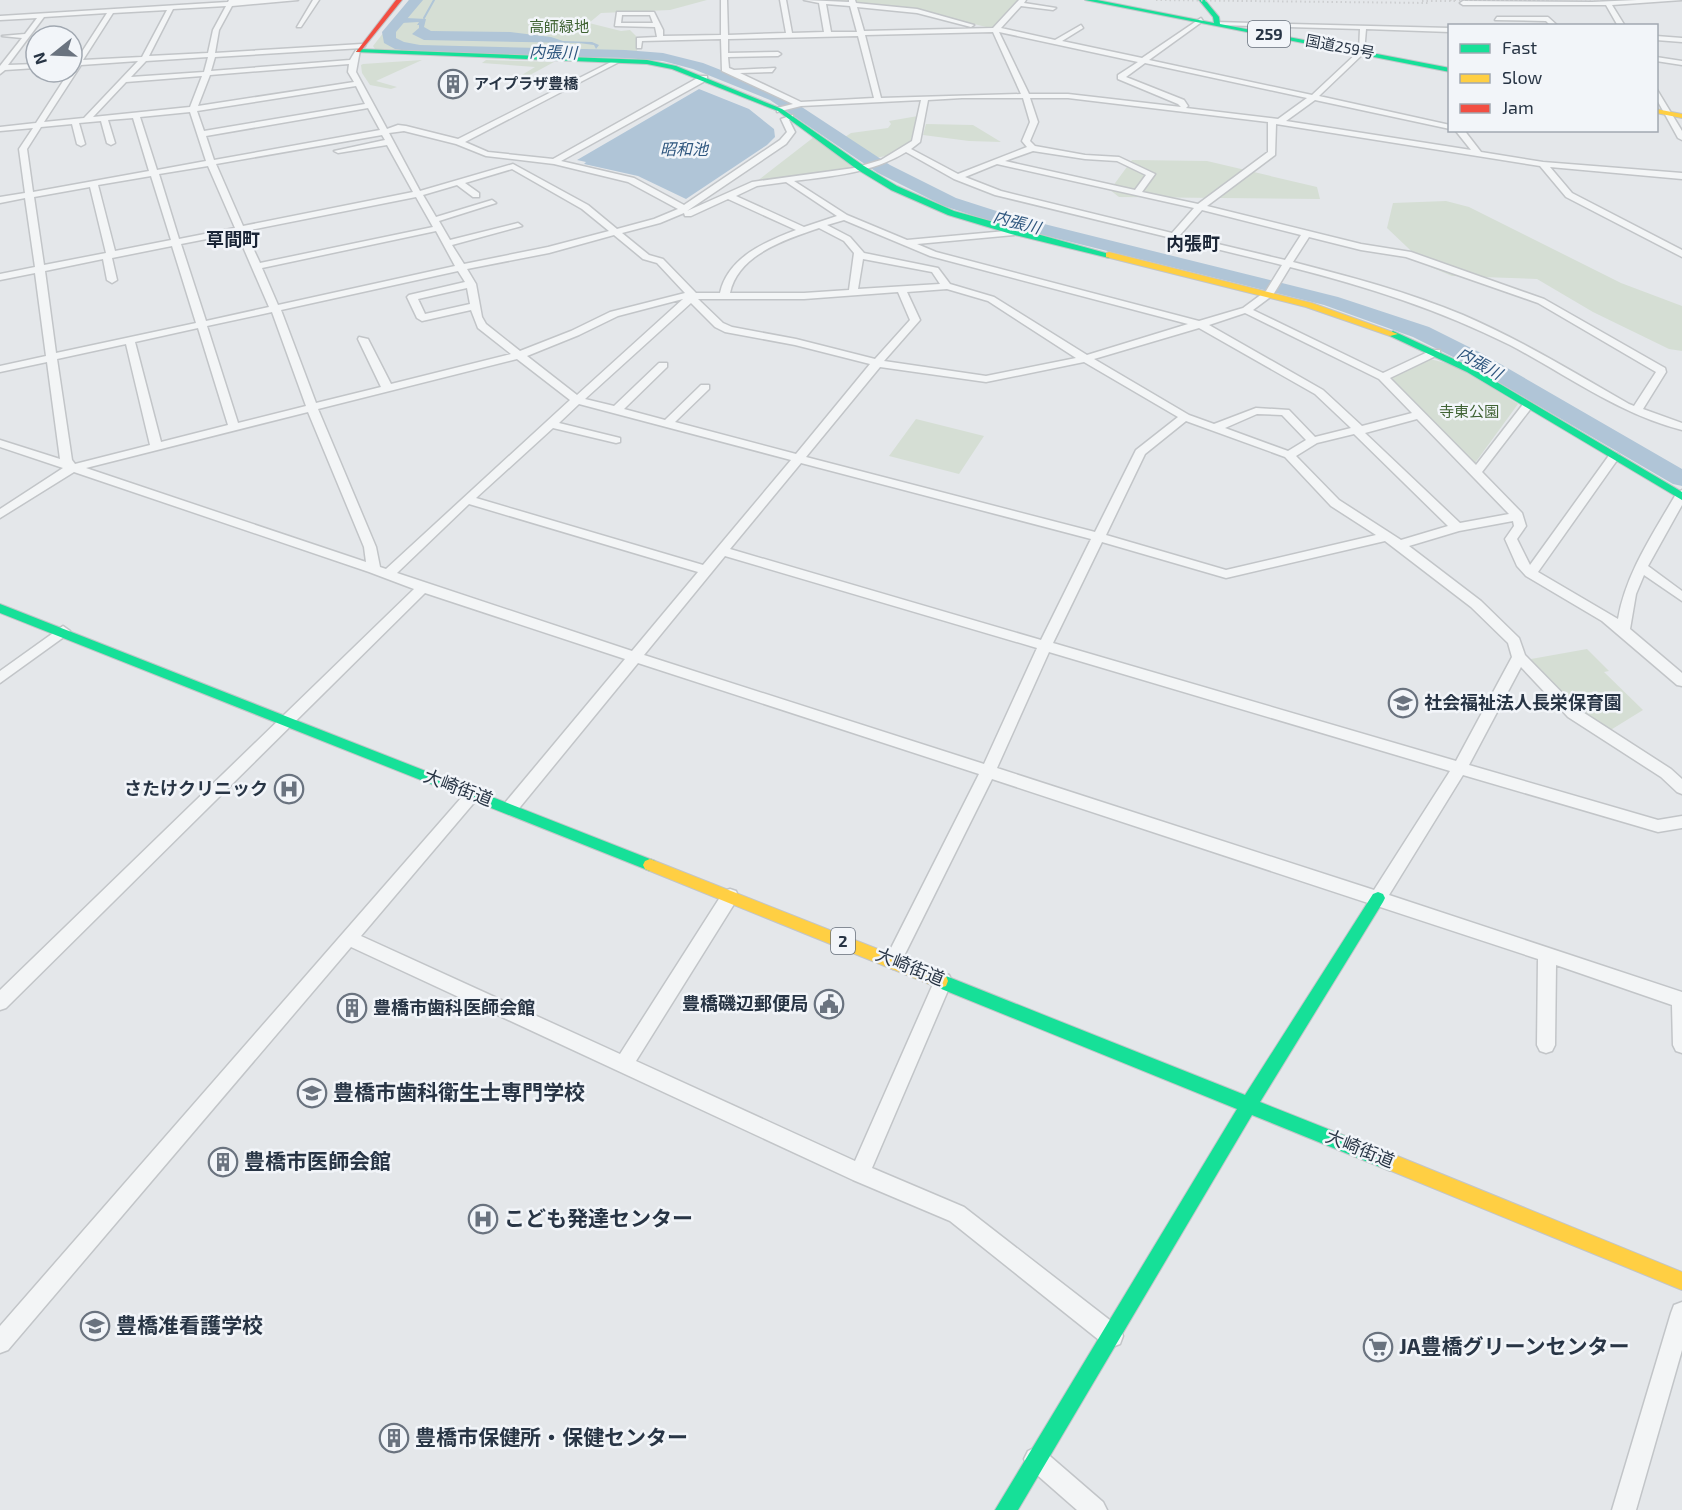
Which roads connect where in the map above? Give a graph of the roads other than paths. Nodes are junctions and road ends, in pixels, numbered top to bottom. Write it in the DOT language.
graph roads {
  1 [pos="295,0"];
  2 [pos="316,0"];
  3 [pos="399,0"];
  4 [pos="724,0"];
  5 [pos="783,0"];
  6 [pos="807,0"];
  7 [pos="1088,0"];
  8 [pos="1202,0"];
  9 [pos="1660,0"];
  10 [pos="1679,0"];
  11 [pos="232,1"];
  12 [pos="1460,1"];
  13 [pos="822,2"];
  14 [pos="1021,2"];
  15 [pos="853,3"];
  16 [pos="1608,4"];
  17 [pos="172,6"];
  18 [pos="1053,8"];
  19 [pos="112,10"];
  20 [pos="1483,12"];
  21 [pos="42,15"];
  22 [pos="0,18"];
  23 [pos="1201,20"];
  24 [pos="36,24"];
  25 [pos="1217,24"];
  26 [pos="1508,24"];
  27 [pos="1553,24"];
  28 [pos="1621,24"];
  29 [pos="658,25"];
  30 [pos="299,26"];
  31 [pos="1082,27"];
  32 [pos="1364,28"];
  33 [pos="992,29"];
  34 [pos="1448,30"];
  35 [pos="828,33"];
  36 [pos="860,33"];
  37 [pos="789,34"];
  38 [pos="5,36"];
  39 [pos="24,36"];
  40 [pos="724,36"];
  41 [pos="660,38"];
  42 [pos="1658,38"];
  43 [pos="24,40"];
  44 [pos="1682,40"];
  45 [pos="1056,42"];
  46 [pos="639,47"];
  47 [pos="84,50"];
  48 [pos="1362,52"];
  49 [pos="358,53"];
  50 [pos="213,54"];
  51 [pos="778,54"];
  52 [pos="725,55"];
  53 [pos="145,58"];
  54 [pos="1658,59"];
  55 [pos="617,61"];
  56 [pos="84,62"];
  57 [pos="1143,62"];
  58 [pos="1682,63"];
  59 [pos="24,67"];
  60 [pos="1,70"];
  61 [pos="772,70"];
  62 [pos="1448,70"];
  63 [pos="728,71"];
  64 [pos="206,75"];
  65 [pos="704,78"];
  66 [pos="124,80"];
  67 [pos="358,83"];
  68 [pos="63,84"];
  69 [pos="1658,94"];
  70 [pos="1026,96"];
  71 [pos="926,97"];
  72 [pos="1314,97"];
  73 [pos="878,99"];
  74 [pos="370,105"];
  75 [pos="790,108"];
  76 [pos="193,109"];
  77 [pos="1186,109"];
  78 [pos="1669,113"];
  79 [pos="136,115"];
  80 [pos="104,119"];
  81 [pos="85,121"];
  82 [pos="75,122"];
  83 [pos="1275,122"];
  84 [pos="1364,122"];
  85 [pos="39,125"];
  86 [pos="1448,126"];
  87 [pos="382,127"];
  88 [pos="0,129"];
  89 [pos="1461,132"];
  90 [pos="201,134"];
  91 [pos="1682,138"];
  92 [pos="390,142"];
  93 [pos="459,142"];
  94 [pos="111,143"];
  95 [pos="81,144"];
  96 [pos="1032,148"];
  97 [pos="906,149"];
  98 [pos="338,151"];
  99 [pos="1478,153"];
  100 [pos="554,162"];
  101 [pos="998,162"];
  102 [pos="211,164"];
  103 [pos="1543,164"];
  104 [pos="863,167"];
  105 [pos="154,174"];
  106 [pos="1682,176"];
  107 [pos="957,177"];
  108 [pos="453,180"];
  109 [pos="788,180"];
  110 [pos="94,185"];
  111 [pos="1137,193"];
  112 [pos="418,194"];
  113 [pos="476,195"];
  114 [pos="31,196"];
  115 [pos="731,197"];
  116 [pos="0,200"];
  117 [pos="492,204"];
  118 [pos="1200,207"];
  119 [pos="684,209"];
  120 [pos="844,217"];
  121 [pos="657,221"];
  122 [pos="436,224"];
  123 [pos="820,225"];
  124 [pos="518,226"];
  125 [pos="240,228"];
  126 [pos="806,231"];
  127 [pos="616,232"];
  128 [pos="1014,232"];
  129 [pos="1307,232"];
  130 [pos="1174,236"];
  131 [pos="175,242"];
  132 [pos="448,243"];
  133 [pos="904,243"];
  134 [pos="1682,254"];
  135 [pos="109,255"];
  136 [pos="858,255"];
  137 [pos="1288,264"];
  138 [pos="257,266"];
  139 [pos="462,267"];
  140 [pos="40,269"];
  141 [pos="0,277"];
  142 [pos="112,280"];
  143 [pos="471,284"];
  144 [pos="947,286"];
  145 [pos="901,289"];
  146 [pos="853,293"];
  147 [pos="725,294"];
  148 [pos="1269,294"];
  149 [pos="692,297"];
  150 [pos="475,306"];
  151 [pos="275,308"];
  152 [pos="1246,310"];
  153 [pos="202,325"];
  154 [pos="1202,325"];
  155 [pos="363,339"];
  156 [pos="130,340"];
  157 [pos="1436,352"];
  158 [pos="519,355"];
  159 [pos="54,358"];
  160 [pos="1085,358"];
  161 [pos="877,363"];
  162 [pos="663,365"];
  163 [pos="0,369"];
  164 [pos="1383,377"];
  165 [pos="705,387"];
  166 [pos="387,388"];
  167 [pos="577,400"];
  168 [pos="1528,405"];
  169 [pos="312,407"];
  170 [pos="617,410"];
  171 [pos="1637,410"];
  172 [pos="1419,415"];
  173 [pos="1185,417"];
  174 [pos="668,423"];
  175 [pos="550,424"];
  176 [pos="234,427"];
  177 [pos="1682,427"];
  178 [pos="1214,428"];
  179 [pos="1358,430"];
  180 [pos="616,440"];
  181 [pos="1313,441"];
  182 [pos="0,443"];
  183 [pos="156,447"];
  184 [pos="1288,455"];
  185 [pos="1614,456"];
  186 [pos="799,458"];
  187 [pos="72,468"];
  188 [pos="1475,474"];
  189 [pos="1682,496"];
  190 [pos="467,499"];
  191 [pos="0,514"];
  192 [pos="1518,516"];
  193 [pos="1457,527"];
  194 [pos="1098,537"];
  195 [pos="1386,537"];
  196 [pos="1399,545"];
  197 [pos="722,550"];
  198 [pos="1641,567"];
  199 [pos="374,569"];
  200 [pos="706,570"];
  201 [pos="1531,573"];
  202 [pos="388,574"];
  203 [pos="423,588"];
  204 [pos="1682,597"];
  205 [pos="0,608"];
  206 [pos="1623,630"];
  207 [pos="63,631"];
  208 [pos="1045,646"];
  209 [pos="636,656"];
  210 [pos="1519,657"];
  211 [pos="0,678"];
  212 [pos="1682,681"];
  213 [pos="288,721"];
  214 [pos="1459,769"];
  215 [pos="987,773"];
  216 [pos="1682,788"];
  217 [pos="474,794"];
  218 [pos="510,808"];
  219 [pos="1682,822"];
  220 [pos="730,896"];
  221 [pos="1378,898"];
  222 [pos="349,938"];
  223 [pos="1547,955"];
  224 [pos="893,961"];
  225 [pos="943,981"];
  226 [pos="1681,1000"];
  227 [pos="0,1002"];
  228 [pos="1546,1045"];
  229 [pos="1682,1045"];
  230 [pos="624,1064"];
  231 [pos="1250,1103"];
  232 [pos="860,1173"];
  233 [pos="1682,1281"];
  234 [pos="1682,1313"];
  235 [pos="1112,1336"];
  236 [pos="0,1342"];
  237 [pos="1036,1459"];
  238 [pos="1006,1510"];
  239 [pos="1095,1510"];
  240 [pos="1624,1510"];
  1 -- 11 [label="street"];
  2 -- 30 [label="street"];
  3 -- 49 [label="main road"];
  4 -- 40 [label="street"];
  5 -- 37 [label="street"];
  6 -- 13 [label="street"];
  7 -- 23 [label="main road, 国道259号 / 259"];
  8 -- 25 [label="main road"];
  9 -- 10 [label="street"];
  9 -- 16 [label="street"];
  11 -- 17 [label="street"];
  11 -- 50 [label="street"];
  12 -- 16 [label="street"];
  12 -- 20 [label="street"];
  13 -- 15 [label="street"];
  13 -- 35 [label="street"];
  14 -- 18 [label="street"];
  14 -- 33 [label="street"];
  15 -- 33 [label="street"];
  15 -- 36 [label="street"];
  16 -- 28 [label="street"];
  17 -- 19 [label="street"];
  17 -- 53 [label="street"];
  19 -- 21 [label="street"];
  19 -- 47 [label="street"];
  21 -- 22 [label="street"];
  21 -- 24 [label="street"];
  23 -- 25 [label="main road, 国道259号 / 259"];
  23 -- 57 [label="street"];
  25 -- 32 [label="street"];
  25 -- 48 [label="main road, 国道259号 / 259"];
  26 -- 27 [label="street"];
  29 -- 29 [label="street"];
  29 -- 41 [label="street"];
  31 -- 45 [label="street"];
  32 -- 34 [label="street"];
  32 -- 48 [label="street"];
  33 -- 36 [label="street"];
  33 -- 45 [label="street"];
  33 -- 70 [label="street"];
  35 -- 36 [label="street"];
  35 -- 37 [label="street"];
  36 -- 73 [label="street"];
  37 -- 40 [label="street"];
  38 -- 39 [label="street"];
  40 -- 41 [label="street"];
  40 -- 52 [label="street"];
  41 -- 46 [label="street"];
  42 -- 44 [label="street"];
  43 -- 60 [label="street"];
  45 -- 57 [label="street"];
  48 -- 62 [label="main road, 国道259号 / 259"];
  48 -- 72 [label="street"];
  49 -- 50 [label="street"];
  49 -- 55 [label="main road"];
  49 -- 64 [label="street"];
  49 -- 67 [label="street"];
  50 -- 53 [label="street"];
  50 -- 64 [label="street"];
  51 -- 52 [label="street"];
  52 -- 63 [label="street"];
  53 -- 56 [label="street"];
  53 -- 66 [label="street"];
  54 -- 58 [label="street"];
  55 -- 65 [label="main road"];
  55 -- 93 [label="street"];
  57 -- 72 [label="street"];
  57 -- 77 [label="street"];
  59 -- 60 [label="street"];
  61 -- 63 [label="street"];
  63 -- 75 [label="street"];
  64 -- 66 [label="street"];
  64 -- 76 [label="street"];
  65 -- 75 [label="main road"];
  65 -- 100 [label="street"];
  66 -- 81 [label="street"];
  67 -- 74 [label="street"];
  67 -- 76 [label="street"];
  68 -- 85 [label="street"];
  69 -- 78 [label="street"];
  70 -- 71 [label="street"];
  70 -- 77 [label="street"];
  70 -- 96 [label="street"];
  71 -- 73 [label="street"];
  71 -- 97 [label="street"];
  72 -- 83 [label="street"];
  72 -- 84 [label="street"];
  73 -- 75 [label="street"];
  74 -- 87 [label="street"];
  74 -- 90 [label="street"];
  75 -- 104 [label="main road"];
  75 -- 119 [label="street"];
  76 -- 79 [label="street"];
  76 -- 90 [label="street"];
  77 -- 83 [label="street"];
  78 -- 91 [label="street"];
  79 -- 80 [label="street"];
  79 -- 105 [label="street"];
  80 -- 81 [label="street"];
  80 -- 94 [label="street"];
  81 -- 82 [label="street"];
  82 -- 85 [label="street"];
  82 -- 95 [label="street"];
  83 -- 84 [label="street"];
  83 -- 118 [label="street"];
  84 -- 86 [label="street"];
  84 -- 99 [label="street"];
  85 -- 88 [label="street"];
  85 -- 114 [label="street"];
  87 -- 92 [label="street"];
  87 -- 93 [label="street"];
  87 -- 102 [label="street"];
  89 -- 99 [label="street"];
  90 -- 102 [label="street"];
  92 -- 98 [label="street"];
  92 -- 112 [label="street"];
  93 -- 100 [label="street"];
  96 -- 101 [label="street"];
  96 -- 111 [label="street"];
  97 -- 104 [label="street"];
  97 -- 107 [label="street"];
  99 -- 103 [label="street"];
  100 -- 119 [label="street"];
  101 -- 107 [label="street"];
  101 -- 111 [label="street"];
  102 -- 105 [label="street"];
  102 -- 125 [label="street"];
  103 -- 106 [label="street"];
  103 -- 134 [label="street"];
  104 -- 109 [label="street"];
  104 -- 128 [label="main road"];
  105 -- 110 [label="street"];
  105 -- 131 [label="street"];
  107 -- 130 [label="street"];
  108 -- 112 [label="street"];
  108 -- 113 [label="street"];
  108 -- 127 [label="street"];
  109 -- 115 [label="street"];
  109 -- 120 [label="street"];
  110 -- 114 [label="street"];
  110 -- 135 [label="street"];
  111 -- 118 [label="street"];
  112 -- 122 [label="street"];
  112 -- 125 [label="street"];
  114 -- 116 [label="street"];
  114 -- 140 [label="street"];
  115 -- 121 [label="street"];
  115 -- 126 [label="street"];
  117 -- 122 [label="street"];
  118 -- 129 [label="street"];
  118 -- 130 [label="street"];
  119 -- 121 [label="street"];
  120 -- 123 [label="street"];
  120 -- 133 [label="street"];
  121 -- 127 [label="street"];
  122 -- 132 [label="street"];
  122 -- 138 [label="street"];
  123 -- 126 [label="street"];
  123 -- 136 [label="street"];
  124 -- 132 [label="street"];
  125 -- 131 [label="street"];
  125 -- 138 [label="street"];
  126 -- 147 [label="street"];
  127 -- 139 [label="street"];
  127 -- 149 [label="street"];
  128 -- 133 [label="street"];
  128 -- 148 [label="main road"];
  129 -- 137 [label="street"];
  129 -- 171 [label="street"];
  130 -- 137 [label="street"];
  131 -- 135 [label="street"];
  131 -- 153 [label="street"];
  132 -- 139 [label="street"];
  133 -- 154 [label="street"];
  135 -- 140 [label="street"];
  135 -- 142 [label="street"];
  136 -- 144 [label="street"];
  136 -- 146 [label="street"];
  137 -- 148 [label="street"];
  137 -- 171 [label="street"];
  138 -- 151 [label="street"];
  139 -- 143 [label="street"];
  139 -- 151 [label="street"];
  140 -- 141 [label="street"];
  140 -- 159 [label="street"];
  143 -- 150 [label="street"];
  143 -- 150 [label="street"];
  144 -- 145 [label="street"];
  144 -- 160 [label="street"];
  145 -- 146 [label="street"];
  145 -- 161 [label="street"];
  146 -- 147 [label="street"];
  147 -- 149 [label="street"];
  148 -- 152 [label="street"];
  148 -- 157 [label="main road"];
  149 -- 158 [label="street"];
  149 -- 161 [label="street"];
  149 -- 167 [label="street"];
  150 -- 158 [label="street"];
  151 -- 153 [label="street"];
  151 -- 169 [label="street"];
  152 -- 154 [label="street"];
  152 -- 164 [label="street"];
  153 -- 156 [label="street"];
  153 -- 176 [label="street"];
  154 -- 160 [label="street"];
  154 -- 179 [label="street"];
  155 -- 166 [label="street"];
  156 -- 159 [label="street"];
  156 -- 183 [label="street"];
  157 -- 164 [label="street"];
  157 -- 168 [label="main road"];
  158 -- 166 [label="street"];
  158 -- 167 [label="street"];
  159 -- 163 [label="street"];
  159 -- 187 [label="street"];
  160 -- 161 [label="street"];
  160 -- 173 [label="street"];
  161 -- 186 [label="street"];
  162 -- 170 [label="street"];
  164 -- 172 [label="street"];
  165 -- 174 [label="street"];
  166 -- 169 [label="street"];
  167 -- 170 [label="street"];
  167 -- 175 [label="street"];
  168 -- 185 [label="main road"];
  168 -- 188 [label="street"];
  169 -- 176 [label="street"];
  169 -- 199 [label="street"];
  170 -- 174 [label="street"];
  171 -- 177 [label="street"];
  172 -- 179 [label="street"];
  172 -- 188 [label="street"];
  173 -- 178 [label="street"];
  173 -- 194 [label="street"];
  174 -- 186 [label="street"];
  175 -- 180 [label="street"];
  175 -- 190 [label="street"];
  176 -- 183 [label="street"];
  178 -- 181 [label="street"];
  178 -- 184 [label="street"];
  179 -- 181 [label="street"];
  179 -- 193 [label="street"];
  181 -- 184 [label="street"];
  182 -- 187 [label="street"];
  183 -- 187 [label="street"];
  184 -- 195 [label="street"];
  185 -- 189 [label="main road"];
  185 -- 201 [label="street"];
  186 -- 194 [label="street"];
  186 -- 197 [label="street"];
  187 -- 191 [label="street"];
  187 -- 199 [label="street"];
  188 -- 192 [label="street"];
  189 -- 198 [label="street"];
  190 -- 200 [label="street"];
  190 -- 202 [label="street"];
  192 -- 193 [label="street"];
  192 -- 201 [label="street"];
  193 -- 196 [label="street"];
  194 -- 195 [label="street"];
  194 -- 208 [label="street"];
  195 -- 196 [label="street"];
  196 -- 210 [label="street"];
  197 -- 200 [label="street"];
  197 -- 208 [label="street"];
  198 -- 204 [label="street"];
  198 -- 206 [label="street"];
  199 -- 202 [label="street"];
  200 -- 209 [label="street"];
  201 -- 206 [label="street"];
  202 -- 203 [label="street"];
  203 -- 209 [label="street"];
  203 -- 213 [label="street"];
  205 -- 207 [label="main road, 大崎街道 / 2"];
  206 -- 212 [label="street"];
  207 -- 211 [label="street"];
  207 -- 213 [label="main road, 大崎街道 / 2"];
  208 -- 214 [label="street"];
  208 -- 215 [label="street"];
  209 -- 215 [label="street"];
  209 -- 218 [label="street"];
  210 -- 214 [label="street"];
  210 -- 216 [label="street"];
  213 -- 217 [label="main road, 大崎街道 / 2"];
  213 -- 227 [label="street"];
  214 -- 219 [label="street"];
  214 -- 221 [label="street"];
  215 -- 221 [label="street"];
  215 -- 224 [label="street"];
  217 -- 218 [label="main road, 大崎街道 / 2"];
  217 -- 222 [label="street"];
  218 -- 220 [label="main road, 大崎街道 / 2"];
  220 -- 224 [label="main road, 大崎街道 / 2"];
  220 -- 230 [label="street"];
  221 -- 223 [label="street"];
  221 -- 231 [label="main road"];
  222 -- 230 [label="street"];
  222 -- 236 [label="street"];
  223 -- 226 [label="street"];
  223 -- 228 [label="street"];
  224 -- 225 [label="main road, 大崎街道 / 2"];
  225 -- 231 [label="main road, 大崎街道 / 2"];
  225 -- 232 [label="street"];
  226 -- 229 [label="street"];
  230 -- 232 [label="street"];
  231 -- 233 [label="main road, 大崎街道 / 2"];
  231 -- 235 [label="main road"];
  232 -- 235 [label="street"];
  234 -- 240 [label="street"];
  235 -- 237 [label="main road"];
  237 -- 238 [label="main road"];
  237 -- 239 [label="street"];
}
